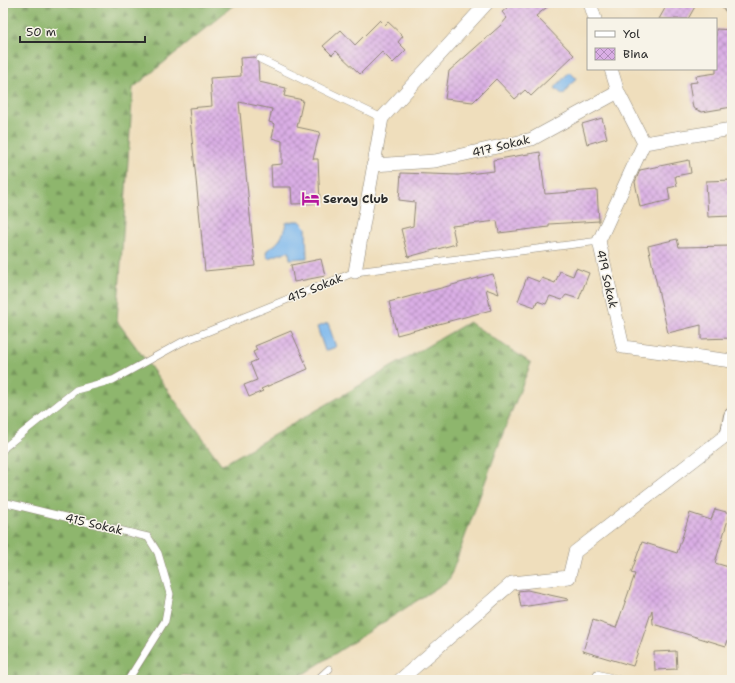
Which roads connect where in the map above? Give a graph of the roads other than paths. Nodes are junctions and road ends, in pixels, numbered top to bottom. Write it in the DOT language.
graph roads {
  1 [pos="487,3"];
  2 [pos="590,3"];
  3 [pos="730,3"];
  4 [pos="732,6"];
  5 [pos="595,18"];
  6 [pos="260,59"];
  7 [pos="611,70"];
  8 [pos="618,92"];
  9 [pos="382,118"];
  10 [pos="732,129"];
  11 [pos="644,144"];
  12 [pos="374,165"];
  13 [pos="599,241"];
  14 [pos="355,272"];
  15 [pos="732,361"];
  16 [pos="732,416"];
  17 [pos="730,434"];
  18 [pos="3,450"];
  19 [pos="3,502"];
  20 [pos="329,669"];
  21 [pos="597,674"];
  22 [pos="128,680"];
  23 [pos="317,680"];
  24 [pos="400,680"];
  25 [pos="620,680"];
  1 -- 9 [label="street"];
  2 -- 5 [label="street"];
  3 -- 4 [label="street"];
  6 -- 9 [label="lane"];
  7 -- 8 [label="street"];
  8 -- 11 [label="street"];
  8 -- 12 [label="street, 417 Sokak"];
  9 -- 12 [label="street, 415 Sokak"];
  10 -- 11 [label="street"];
  11 -- 13 [label="street, 419 Sokak"];
  12 -- 14 [label="street, 415 Sokak"];
  13 -- 14 [label="lane"];
  13 -- 15 [label="street, 419 Sokak"];
  14 -- 18 [label="lane, 415 Sokak"];
  16 -- 17 [label="street"];
  17 -- 24 [label="street"];
  19 -- 22 [label="lane, 415 Sokak"];
  20 -- 23 [label="lane"];
  21 -- 25 [label="lane"];
}
